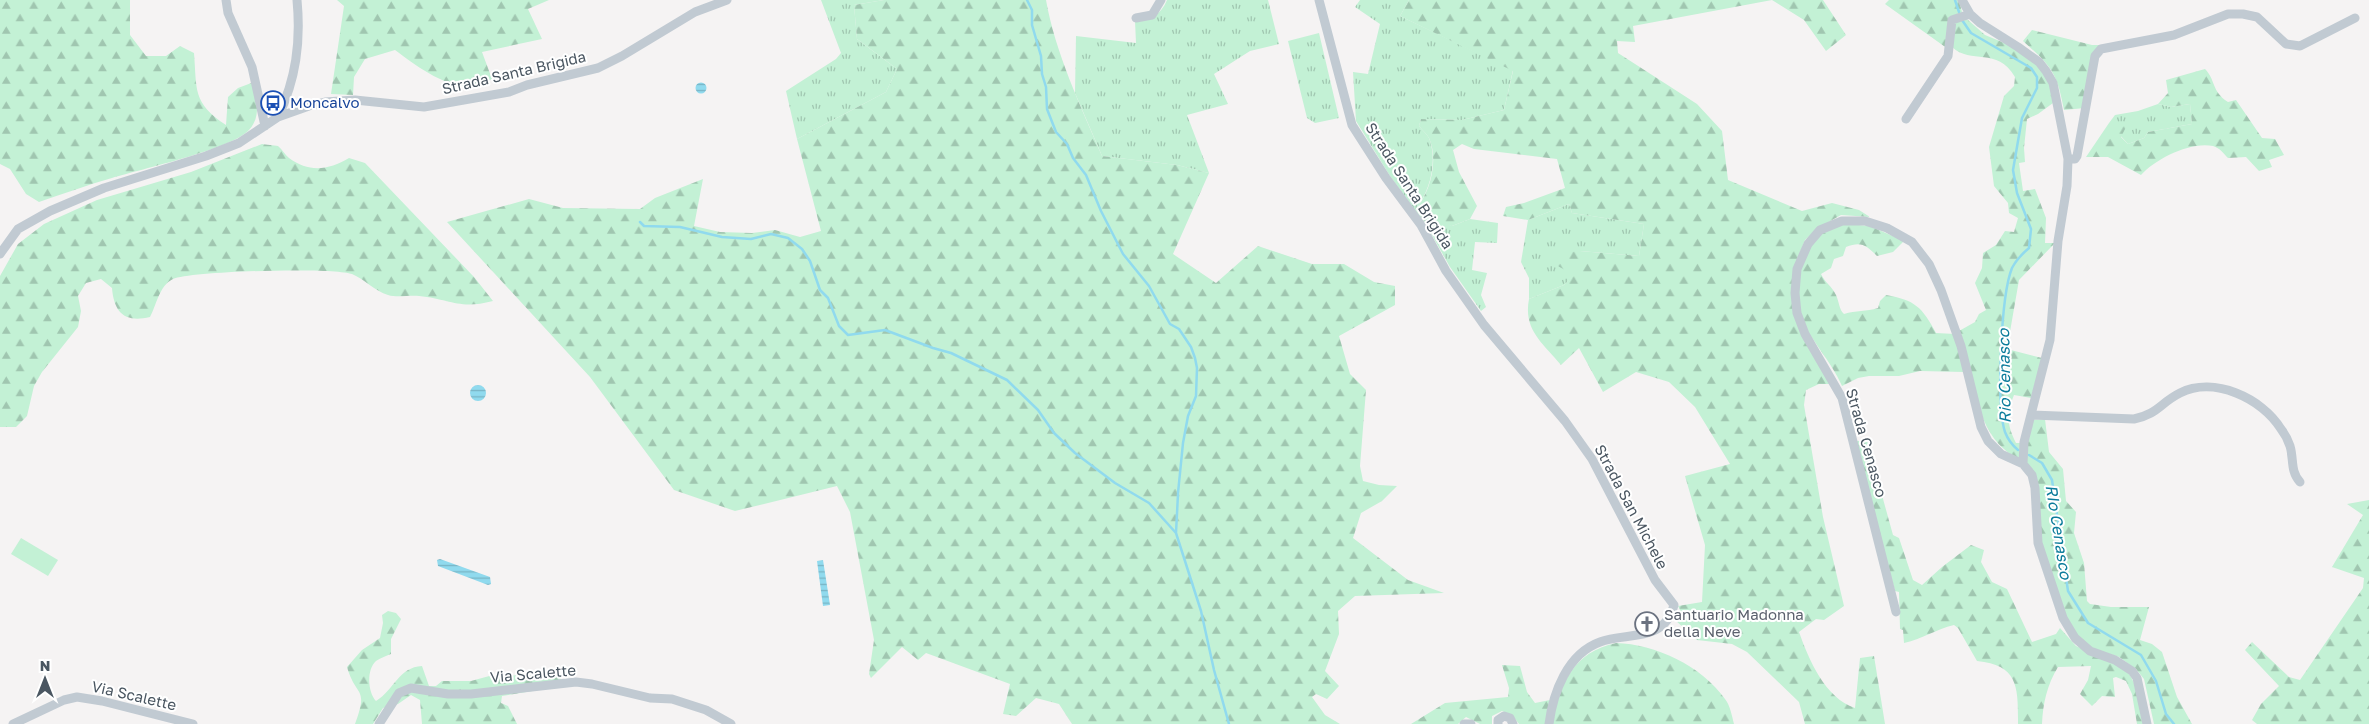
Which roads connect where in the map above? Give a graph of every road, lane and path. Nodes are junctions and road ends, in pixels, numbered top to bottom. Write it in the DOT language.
graph roads {
  1 [pos="226,0"];
  2 [pos="297,0"];
  3 [pos="727,0"];
  4 [pos="1161,0"];
  5 [pos="1319,0"];
  6 [pos="1962,0"];
  7 [pos="1970,14"];
  8 [pos="1136,18"];
  9 [pos="2354,18"];
  10 [pos="278,117"];
  11 [pos="1906,119"];
  12 [pos="265,126"];
  13 [pos="2072,159"];
  14 [pos="0,254"];
  15 [pos="1446,271"];
  16 [pos="2031,415"];
  17 [pos="2023,464"];
  18 [pos="2300,482"];
  19 [pos="1896,612"];
  20 [pos="14,724"];
  21 [pos="193,724"];
  22 [pos="379,724"];
  23 [pos="731,724"];
  24 [pos="1464,724"];
  25 [pos="1471,724"];
  26 [pos="1498,724"];
  27 [pos="1513,724"];
  28 [pos="1549,724"];
  29 [pos="2147,724"];
  1 -- 12 [label="street"];
  2 -- 10 [label="street"];
  3 -- 10 [label="street, Strada Santa Brigida"];
  4 -- 8 [label="street"];
  5 -- 15 [label="street, Strada Santa Brigida"];
  6 -- 7 [label="street"];
  7 -- 11 [label="street"];
  7 -- 13 [label="street"];
  9 -- 13 [label="street"];
  10 -- 12 [label="street, Strada Santa Brigida"];
  12 -- 14 [label="street, Strada Santa Brigida"];
  13 -- 16 [label="street"];
  15 -- 28 [label="street, Strada San Michele"];
  16 -- 17 [label="street"];
  16 -- 18 [label="street"];
  17 -- 19 [label="street, Strada Cenasco"];
  17 -- 29 [label="street"];
  20 -- 21 [label="street, Via Scalette"];
  22 -- 23 [label="street, Via Scalette"];
  24 -- 25 [label="street"];
  26 -- 27 [label="street"];
}
